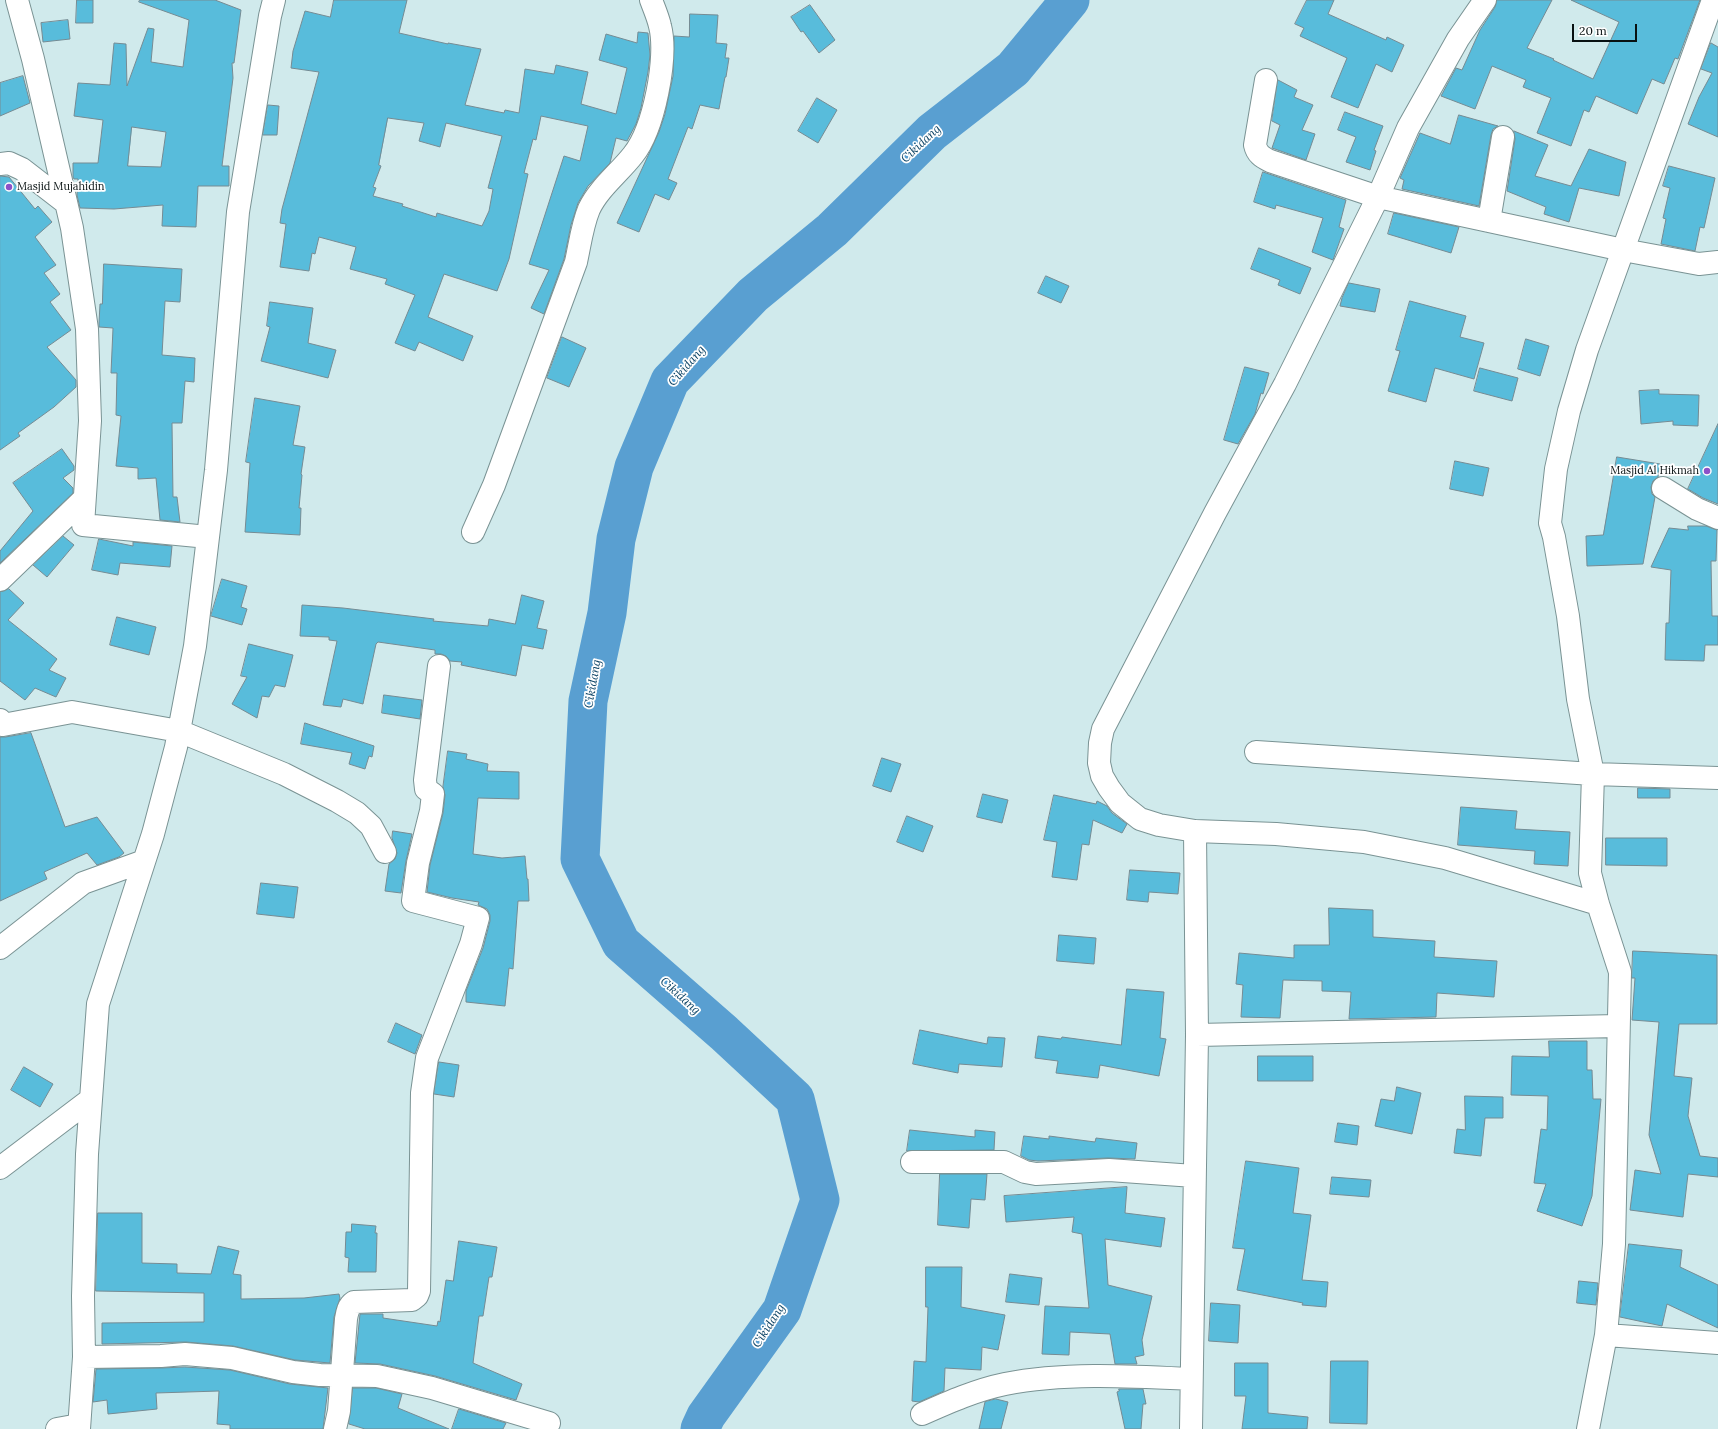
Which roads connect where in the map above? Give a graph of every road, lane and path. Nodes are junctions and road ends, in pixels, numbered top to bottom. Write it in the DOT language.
graph roads {
  1 [pos="17,0"];
  2 [pos="274,0"];
  3 [pos="651,0"];
  4 [pos="1485,0"];
  5 [pos="1713,0"];
  6 [pos="1266,80"];
  7 [pos="1503,137"];
  8 [pos="0,164"];
  9 [pos="1378,197"];
  10 [pos="66,203"];
  11 [pos="1489,221"];
  12 [pos="1623,250"];
  13 [pos="1718,262"];
  14 [pos="1664,488"];
  15 [pos="84,499"];
  16 [pos="1718,518"];
  17 [pos="473,532"];
  18 [pos="208,537"];
  19 [pos="0,580"];
  20 [pos="439,666"];
  21 [pos="1,724"];
  22 [pos="179,731"];
  23 [pos="1256,752"];
  24 [pos="1593,774"];
  25 [pos="1718,778"];
  26 [pos="1195,831"];
  27 [pos="385,852"];
  28 [pos="144,861"];
  29 [pos="1598,904"];
  30 [pos="0,948"];
  31 [pos="1618,1026"];
  32 [pos="1197,1035"];
  33 [pos="91,1099"];
  34 [pos="912,1162"];
  35 [pos="0,1168"];
  36 [pos="1194,1176"];
  37 [pos="1606,1335"];
  38 [pos="1718,1343"];
  39 [pos="84,1357"];
  40 [pos="342,1374"];
  41 [pos="1191,1379"];
  42 [pos="922,1414"];
  43 [pos="549,1423"];
  44 [pos="79,1427"];
  45 [pos="57,1429"];
  46 [pos="335,1429"];
  47 [pos="1191,1429"];
  48 [pos="1588,1429"];
  1 -- 10 [label="street"];
  2 -- 18 [label="street"];
  3 -- 17 [label="street"];
  4 -- 9 [label="street"];
  5 -- 12 [label="street"];
  6 -- 9 [label="street"];
  7 -- 11 [label="street"];
  8 -- 10 [label="street"];
  9 -- 11 [label="street"];
  9 -- 26 [label="street"];
  10 -- 15 [label="street"];
  11 -- 12 [label="street"];
  12 -- 13 [label="street"];
  12 -- 24 [label="street"];
  14 -- 16 [label="street"];
  15 -- 18 [label="street"];
  15 -- 19 [label="street"];
  18 -- 22 [label="street"];
  20 -- 40 [label="street"];
  21 -- 22 [label="street"];
  22 -- 27 [label="street"];
  22 -- 28 [label="street"];
  23 -- 24 [label="street"];
  24 -- 25 [label="street"];
  24 -- 29 [label="street"];
  26 -- 29 [label="street"];
  26 -- 32 [label="street"];
  28 -- 30 [label="street"];
  28 -- 33 [label="street"];
  29 -- 31 [label="street"];
  31 -- 32 [label="street"];
  31 -- 37 [label="street"];
  32 -- 36 [label="street"];
  33 -- 35 [label="street"];
  33 -- 39 [label="street"];
  34 -- 36 [label="street"];
  36 -- 41 [label="street"];
  37 -- 38 [label="street"];
  37 -- 48 [label="street"];
  39 -- 40 [label="street"];
  39 -- 44 [label="street"];
  40 -- 43 [label="street"];
  40 -- 46 [label="street"];
  41 -- 42 [label="street"];
  41 -- 47 [label="street"];
  44 -- 45 [label="street"];
}
